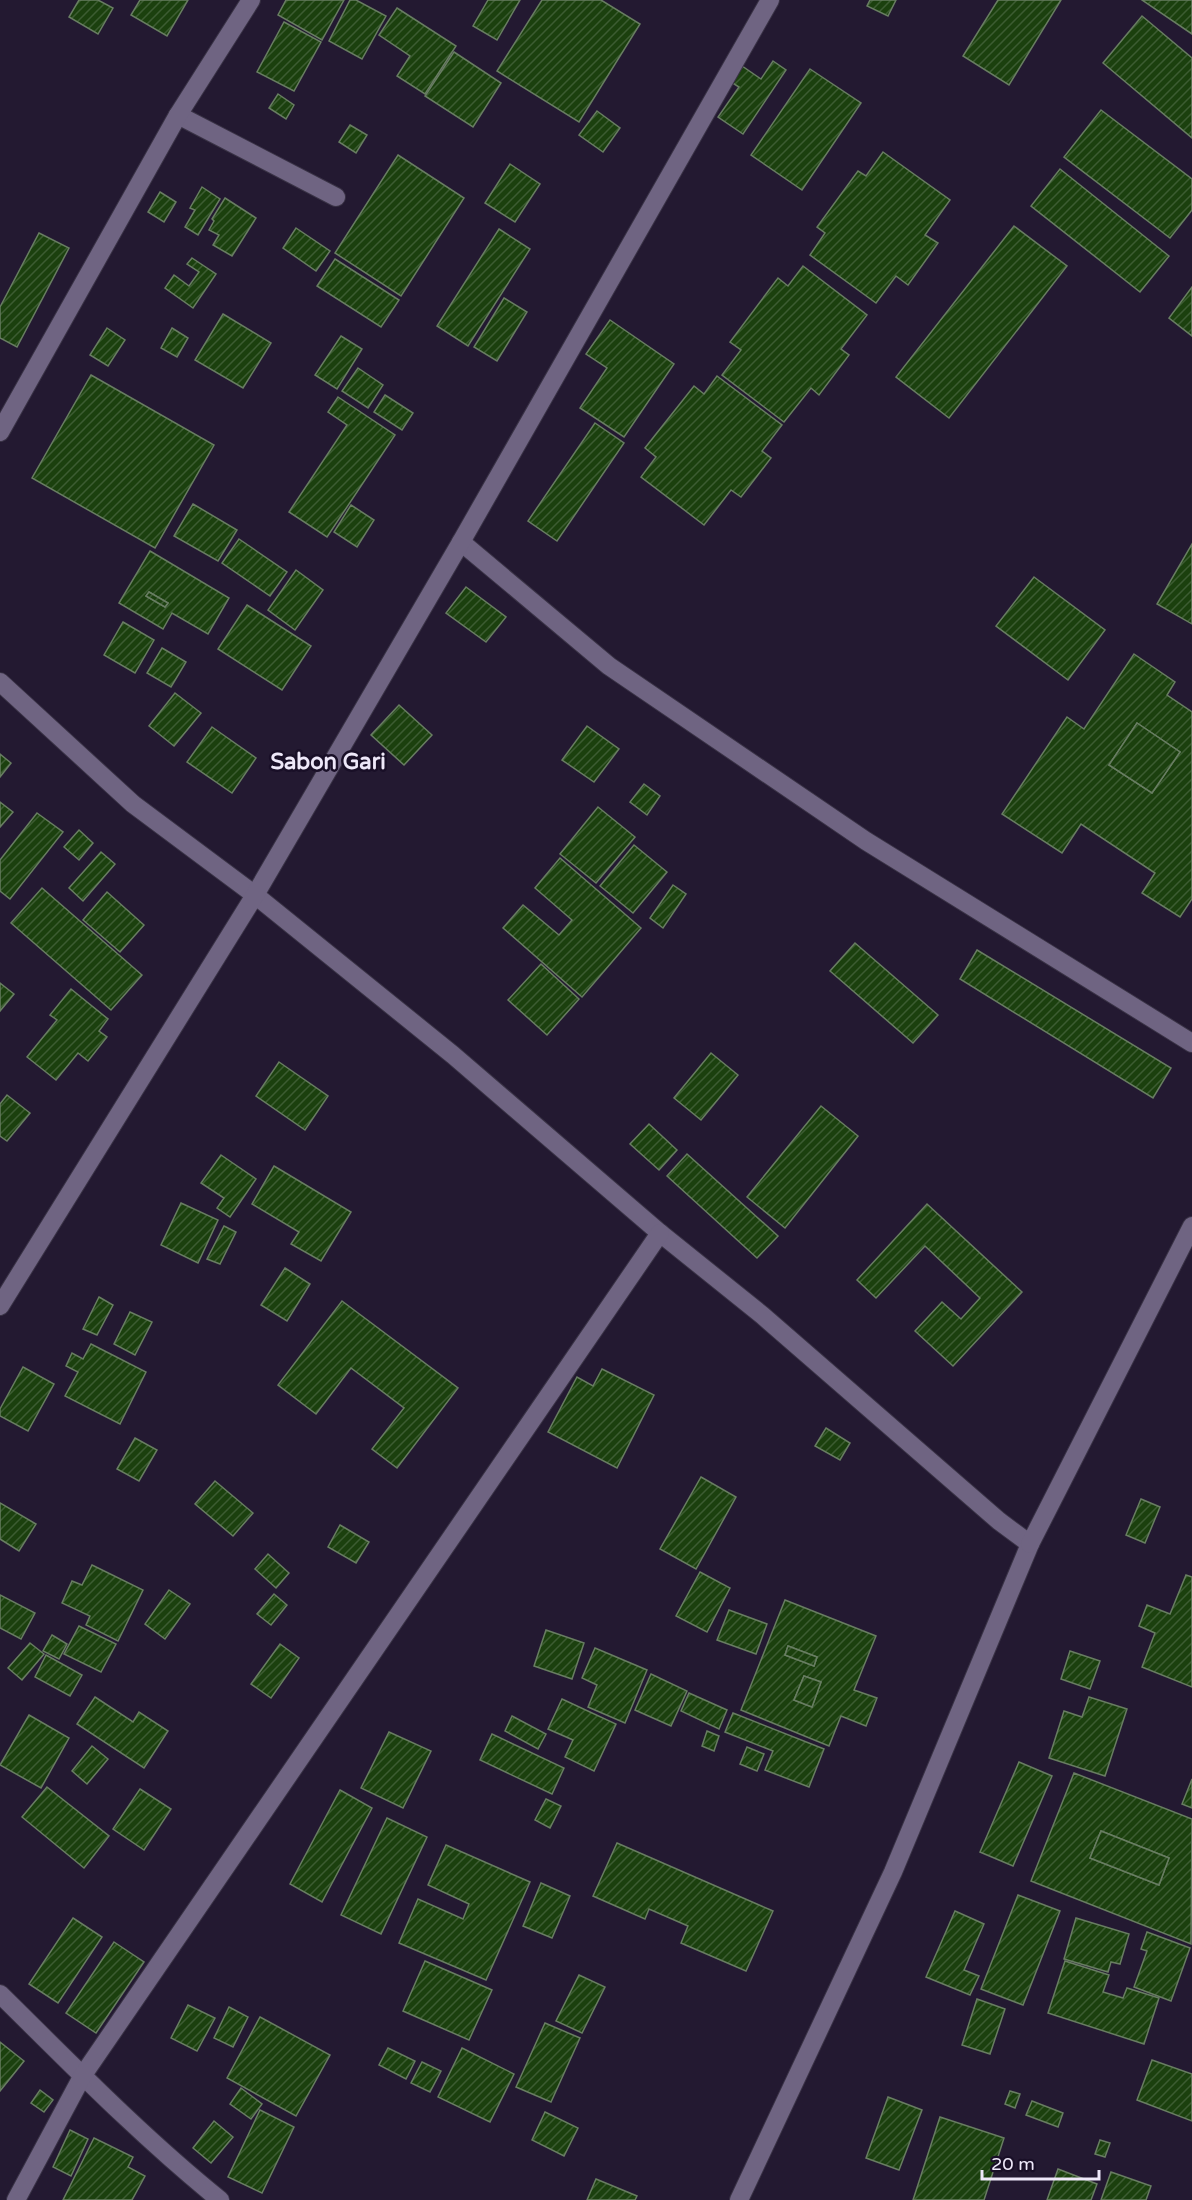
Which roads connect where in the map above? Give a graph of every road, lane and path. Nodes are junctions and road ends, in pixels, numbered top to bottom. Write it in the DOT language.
graph roads {
  1 [pos="251,0"];
  2 [pos="770,0"];
  3 [pos="178,115"];
  4 [pos="336,197"];
  5 [pos="0,432"];
  6 [pos="461,542"];
  7 [pos="0,681"];
  8 [pos="255,895"];
  9 [pos="1192,1043"];
  10 [pos="1192,1226"];
  11 [pos="660,1233"];
  12 [pos="0,1306"];
  13 [pos="1030,1544"];
  14 [pos="0,1994"];
  15 [pos="83,2075"];
  16 [pos="16,2200"];
  17 [pos="220,2200"];
  18 [pos="740,2200"];
  1 -- 3 [label="street"];
  2 -- 6 [label="street"];
  3 -- 4 [label="street"];
  3 -- 5 [label="street"];
  6 -- 8 [label="street"];
  6 -- 9 [label="street"];
  7 -- 8 [label="street"];
  8 -- 11 [label="street"];
  8 -- 12 [label="street"];
  10 -- 13 [label="street"];
  11 -- 13 [label="street"];
  11 -- 15 [label="street"];
  13 -- 18 [label="street"];
  14 -- 15 [label="street"];
  15 -- 16 [label="street"];
  15 -- 17 [label="street"];
}
